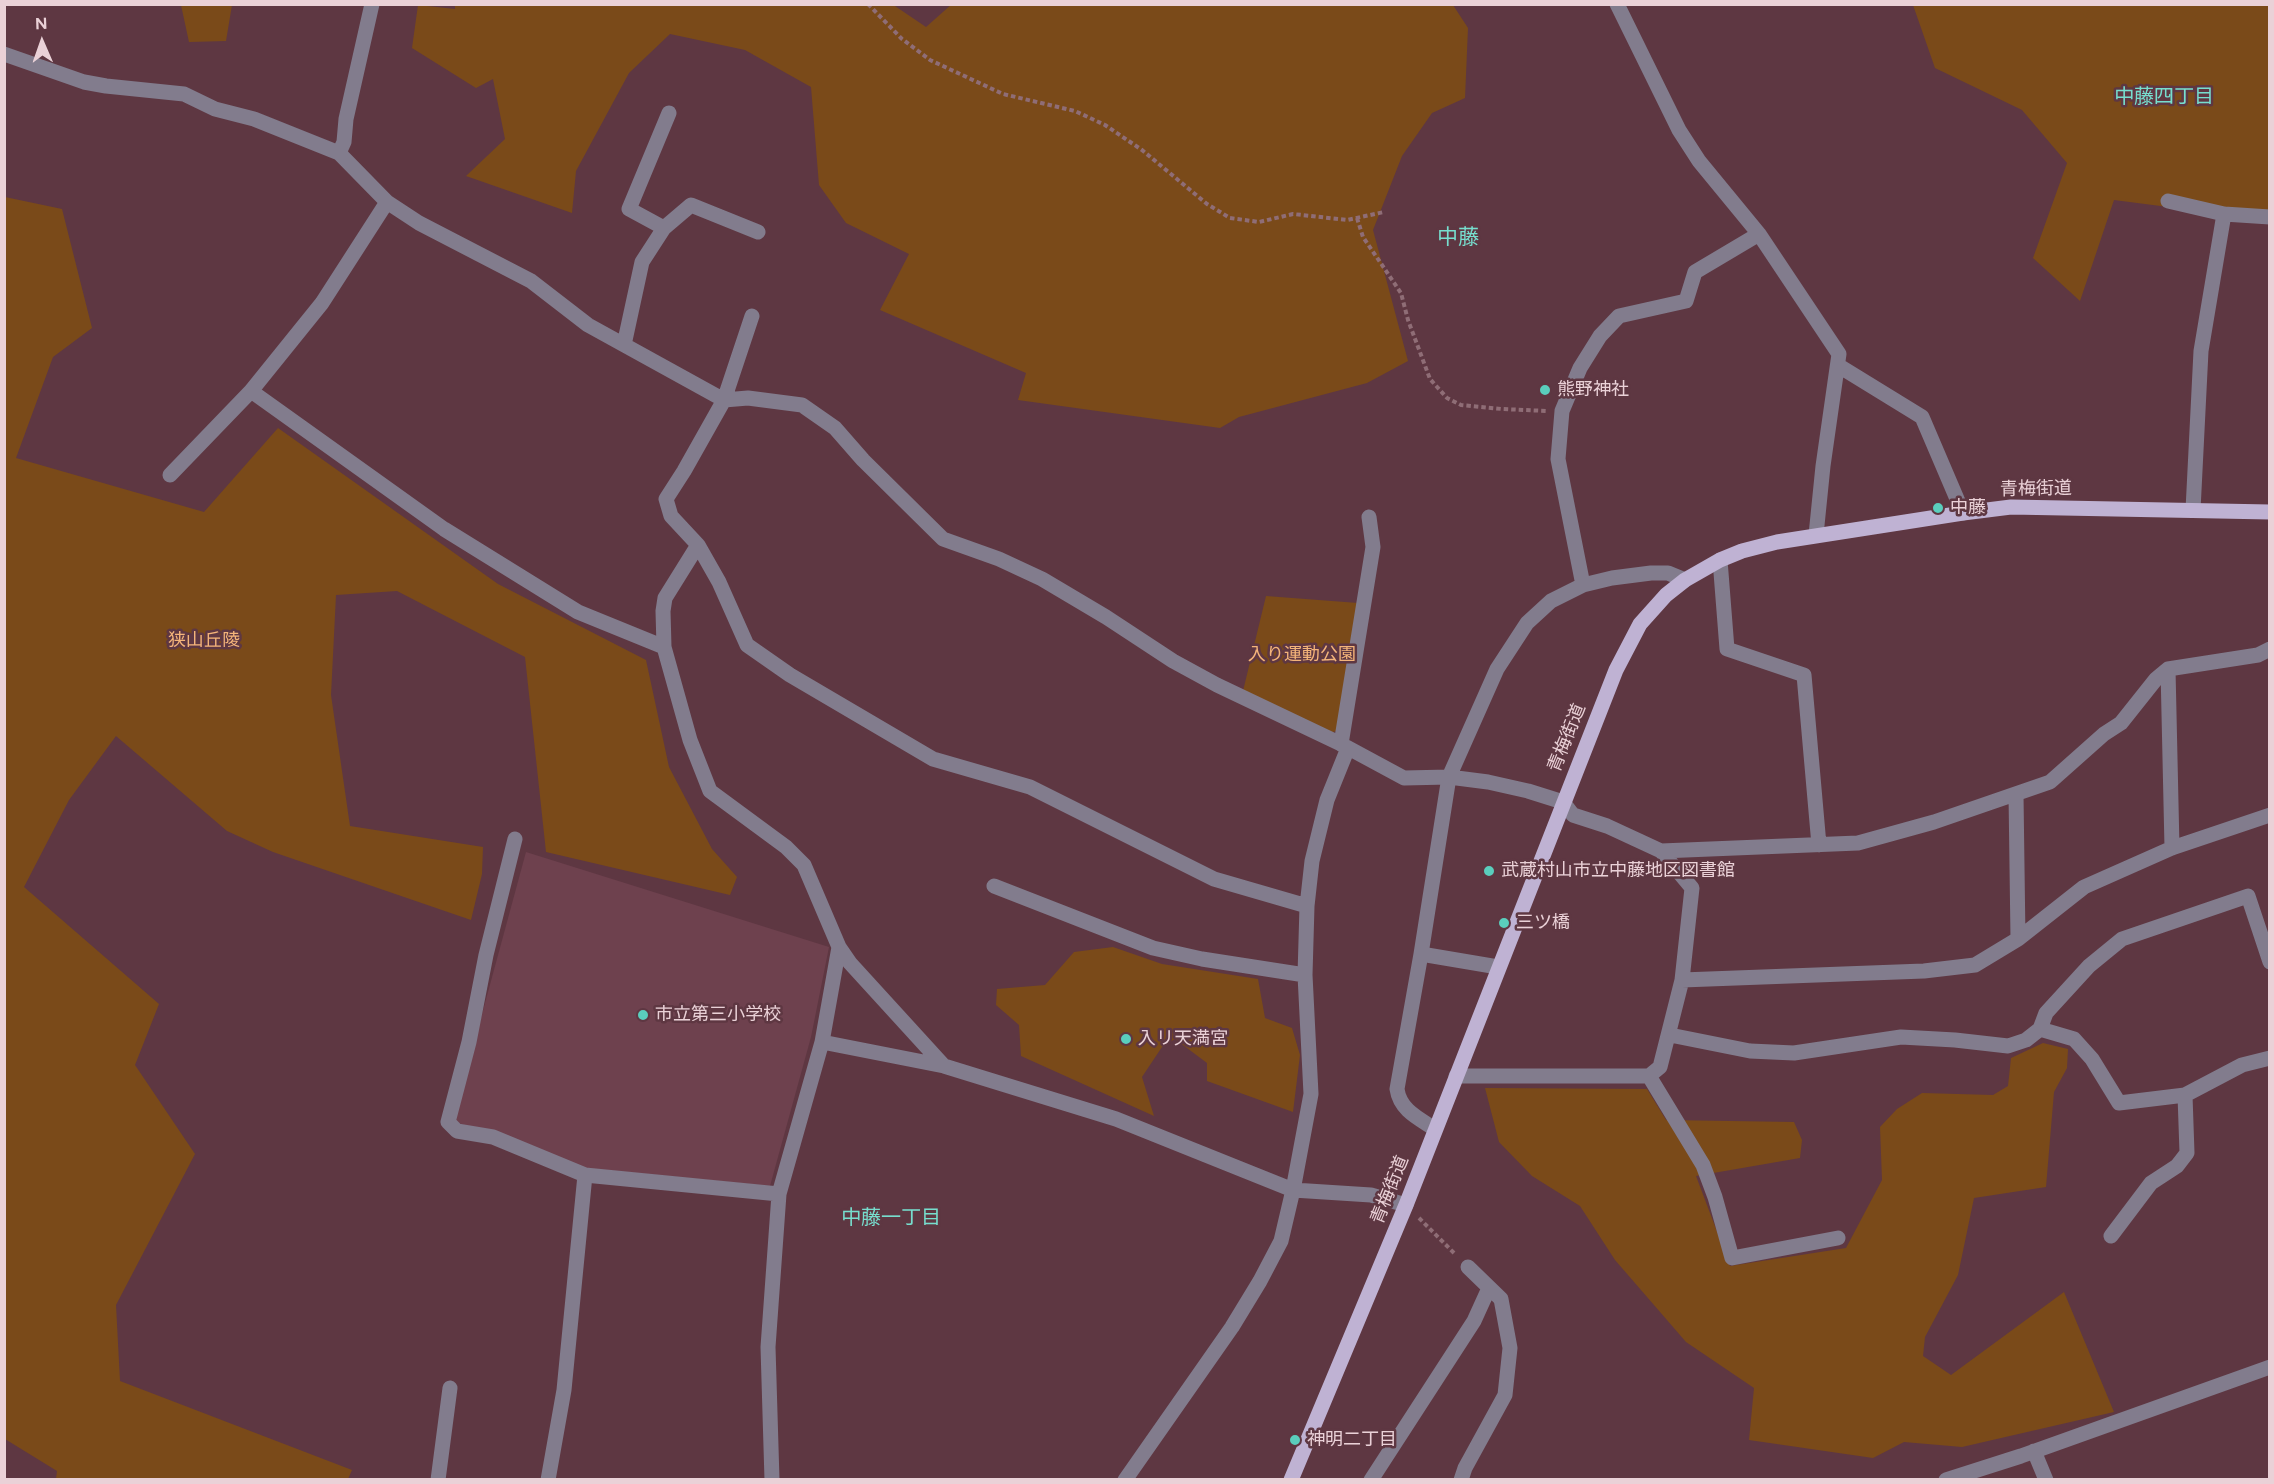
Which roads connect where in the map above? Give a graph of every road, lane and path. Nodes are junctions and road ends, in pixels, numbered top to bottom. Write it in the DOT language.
graph roads {
  1 [pos="372,4"];
  2 [pos="868,4"];
  3 [pos="1617,4"];
  4 [pos="4,54"];
  5 [pos="669,113"];
  6 [pos="339,153"];
  7 [pos="2168,201"];
  8 [pos="387,202"];
  9 [pos="1384,212"];
  10 [pos="2224,214"];
  11 [pos="2270,217"];
  12 [pos="1357,218"];
  13 [pos="664,228"];
  14 [pos="758,232"];
  15 [pos="1759,234"];
  16 [pos="752,316"];
  17 [pos="624,345"];
  18 [pos="1839,366"];
  19 [pos="251,391"];
  20 [pos="724,400"];
  21 [pos="1562,411"];
  22 [pos="170,476"];
  23 [pos="2193,510"];
  24 [pos="2270,512"];
  25 [pos="1963,513"];
  26 [pos="1369,517"];
  27 [pos="1816,535"];
  28 [pos="698,545"];
  29 [pos="1720,560"];
  30 [pos="1685,580"];
  31 [pos="1583,585"];
  32 [pos="664,648"];
  33 [pos="2270,649"];
  34 [pos="2168,669"];
  35 [pos="1344,746"];
  36 [pos="1449,777"];
  37 [pos="2016,794"];
  38 [pos="1563,802"];
  39 [pos="2270,815"];
  40 [pos="515,838"];
  41 [pos="1819,845"];
  42 [pos="2172,848"];
  43 [pos="1661,851"];
  44 [pos="994,886"];
  45 [pos="1307,906"];
  46 [pos="2018,939"];
  47 [pos="839,947"];
  48 [pos="1421,954"];
  49 [pos="2270,962"];
  50 [pos="1498,967"];
  51 [pos="1305,975"];
  52 [pos="1682,981"];
  53 [pos="2040,1029"];
  54 [pos="1670,1035"];
  55 [pos="822,1042"];
  56 [pos="2270,1058"];
  57 [pos="944,1066"];
  58 [pos="1456,1076"];
  59 [pos="1649,1076"];
  60 [pos="2185,1095"];
  61 [pos="1435,1129"];
  62 [pos="585,1175"];
  63 [pos="1293,1190"];
  64 [pos="779,1194"];
  65 [pos="1406,1205"];
  66 [pos="2111,1236"];
  67 [pos="1838,1238"];
  68 [pos="1468,1267"];
  69 [pos="1489,1288"];
  70 [pos="2270,1367"];
  71 [pos="450,1388"];
  72 [pos="2034,1451"];
  73 [pos="1463,1474"];
  74 [pos="438,1479"];
  75 [pos="548,1479"];
  76 [pos="772,1479"];
  77 [pos="1125,1479"];
  78 [pos="1291,1479"];
  79 [pos="1371,1479"];
  80 [pos="1946,1479"];
  81 [pos="2046,1479"];
  1 -- 6 [label="street"];
  2 -- 12 [label="path"];
  3 -- 15 [label="street"];
  4 -- 6 [label="street"];
  5 -- 13 [label="street"];
  6 -- 8 [label="street"];
  7 -- 10 [label="street"];
  8 -- 17 [label="street"];
  8 -- 19 [label="street"];
  9 -- 12 [label="path"];
  10 -- 11 [label="street"];
  10 -- 23 [label="street"];
  12 -- 21 [label="path"];
  13 -- 14 [label="street"];
  13 -- 17 [label="street"];
  15 -- 18 [label="street"];
  15 -- 21 [label="street"];
  16 -- 20 [label="street"];
  17 -- 20 [label="street"];
  18 -- 25 [label="street"];
  18 -- 27 [label="street"];
  19 -- 22 [label="street"];
  19 -- 32 [label="street"];
  20 -- 28 [label="street"];
  20 -- 35 [label="street"];
  21 -- 31 [label="street"];
  23 -- 24 [label="main road, 青梅街道"];
  23 -- 25 [label="main road, 青梅街道"];
  25 -- 27 [label="main road, 青梅街道"];
  26 -- 35 [label="street"];
  27 -- 29 [label="main road, 青梅街道"];
  28 -- 32 [label="street"];
  28 -- 45 [label="street"];
  29 -- 30 [label="main road, 青梅街道"];
  29 -- 41 [label="street"];
  30 -- 31 [label="street"];
  30 -- 38 [label="main road, 青梅街道"];
  31 -- 36 [label="street"];
  32 -- 47 [label="street"];
  33 -- 34 [label="street"];
  34 -- 37 [label="street"];
  34 -- 42 [label="street"];
  35 -- 36 [label="street"];
  35 -- 45 [label="street"];
  36 -- 38 [label="street"];
  36 -- 48 [label="street"];
  37 -- 41 [label="street"];
  37 -- 46 [label="street"];
  38 -- 43 [label="street"];
  38 -- 50 [label="main road, 青梅街道"];
  39 -- 42 [label="street"];
  40 -- 62 [label="street"];
  41 -- 43 [label="street"];
  42 -- 46 [label="street"];
  43 -- 52 [label="street"];
  44 -- 51 [label="street"];
  45 -- 51 [label="street"];
  46 -- 52 [label="street"];
  47 -- 55 [label="street"];
  47 -- 57 [label="street"];
  48 -- 50 [label="street"];
  48 -- 61 [label="street"];
  49 -- 53 [label="street"];
  50 -- 58 [label="main road, 青梅街道"];
  51 -- 63 [label="street"];
  52 -- 54 [label="street"];
  53 -- 54 [label="street"];
  53 -- 60 [label="street"];
  54 -- 59 [label="street"];
  55 -- 57 [label="street"];
  55 -- 64 [label="street"];
  56 -- 60 [label="street"];
  57 -- 63 [label="street"];
  58 -- 59 [label="street"];
  58 -- 61 [label="main road, 青梅街道"];
  59 -- 67 [label="street"];
  60 -- 66 [label="street"];
  61 -- 65 [label="main road, 青梅街道"];
  62 -- 64 [label="street"];
  62 -- 75 [label="street"];
  63 -- 65 [label="street"];
  63 -- 77 [label="street"];
  64 -- 76 [label="street"];
  65 -- 68 [label="path"];
  65 -- 78 [label="main road, 青梅街道"];
  68 -- 69 [label="street"];
  69 -- 73 [label="street"];
  69 -- 79 [label="street"];
  70 -- 72 [label="street"];
  71 -- 74 [label="street"];
  72 -- 80 [label="street"];
  72 -- 81 [label="street"];
}
